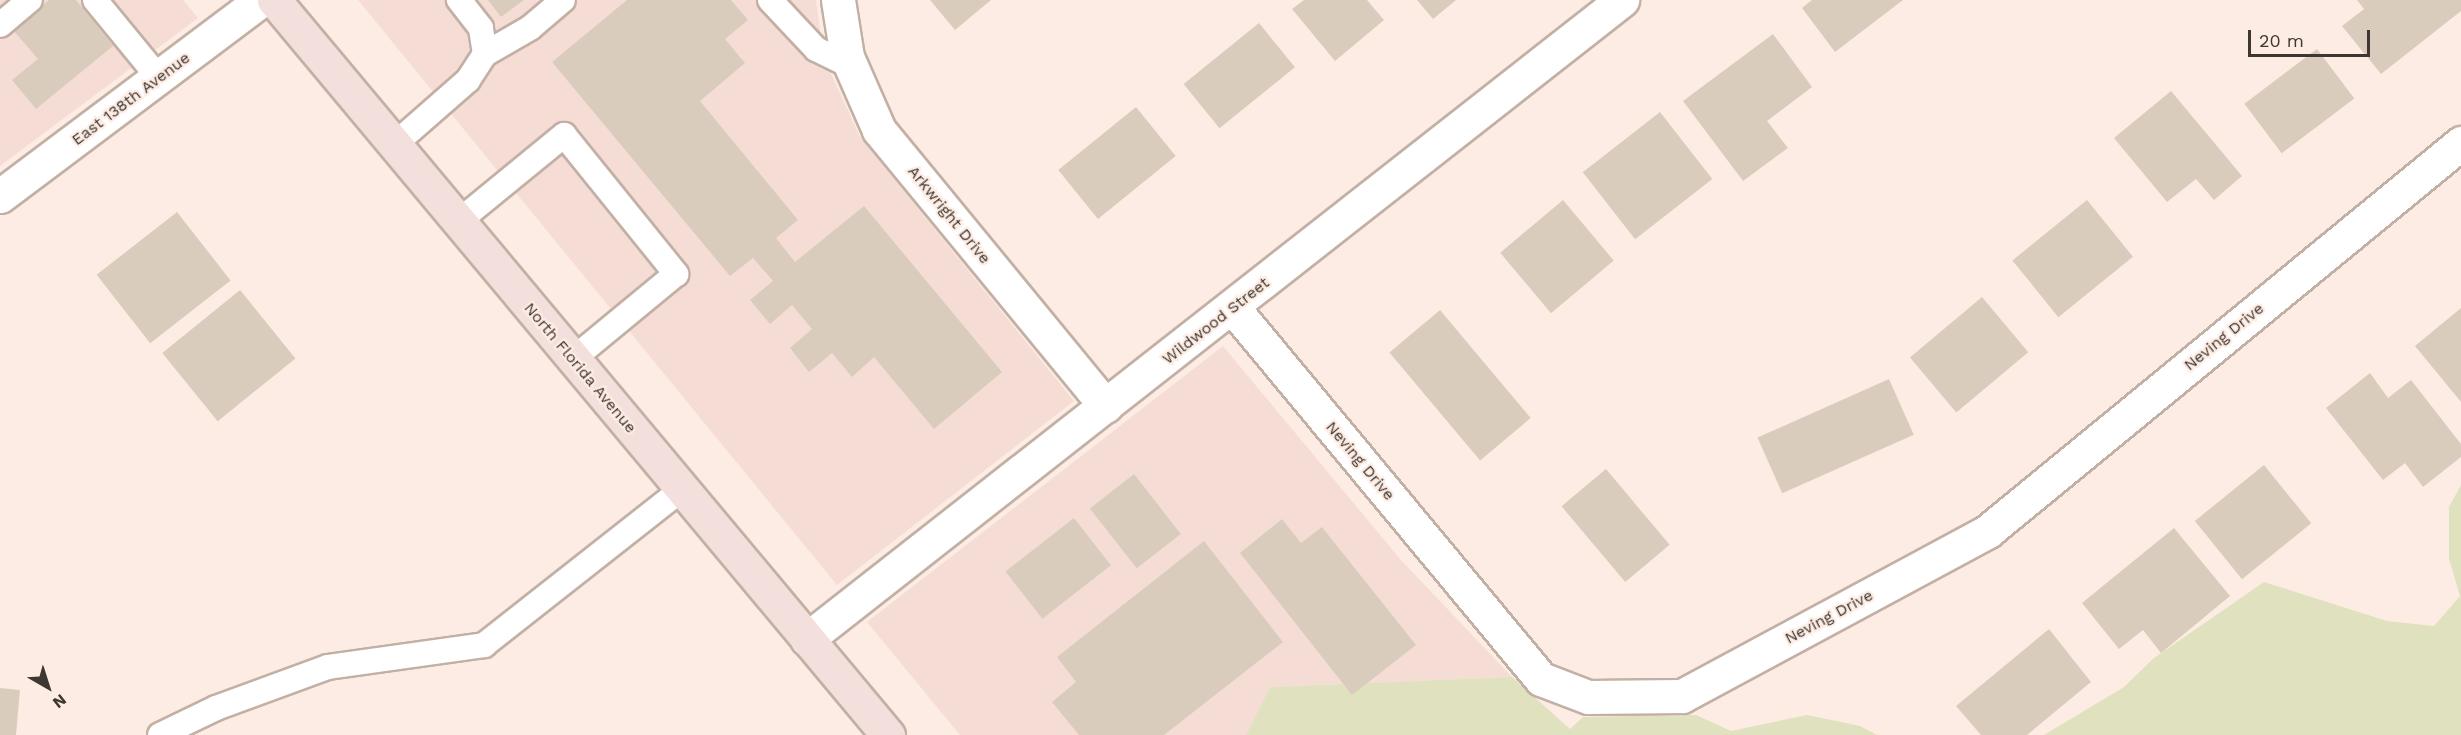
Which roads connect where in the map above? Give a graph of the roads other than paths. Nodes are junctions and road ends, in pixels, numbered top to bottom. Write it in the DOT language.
graph roads {
  1 [pos="30,0"];
  2 [pos="95,0"];
  3 [pos="261,0"];
  4 [pos="274,0"];
  5 [pos="459,0"];
  6 [pos="563,0"];
  7 [pos="770,0"];
  8 [pos="838,0"];
  9 [pos="1622,0"];
  10 [pos="0,25"];
  11 [pos="485,54"];
  12 [pos="851,66"];
  13 [pos="159,78"];
  14 [pos="2461,142"];
  15 [pos="395,144"];
  16 [pos="0,196"];
  17 [pos="459,221"];
  18 [pos="1233,308"];
  19 [pos="573,359"];
  20 [pos="1106,406"];
  21 [pos="681,490"];
  22 [pos="807,639"];
  23 [pos="160,735"];
  24 [pos="888,735"];
  1 -- 10 [label="lane"];
  2 -- 13 [label="lane"];
  3 -- 13 [label="street, East 138th Avenue"];
  4 -- 15 [label="main road, North Florida Avenue"];
  5 -- 11 [label="lane"];
  6 -- 11 [label="lane"];
  7 -- 12 [label="lane"];
  8 -- 12 [label="street, Arkwright Drive"];
  9 -- 18 [label="street, Wildwood Street"];
  11 -- 15 [label="lane"];
  12 -- 20 [label="street, Arkwright Drive"];
  13 -- 16 [label="street, East 138th Avenue"];
  14 -- 18 [label="street, Neving Drive"];
  15 -- 17 [label="main road, North Florida Avenue"];
  17 -- 19 [label="main road, North Florida Avenue"];
  17 -- 19 [label="lane"];
  18 -- 20 [label="street, Wildwood Street"];
  19 -- 21 [label="main road, North Florida Avenue"];
  20 -- 22 [label="street, Wildwood Street"];
  21 -- 22 [label="main road, North Florida Avenue"];
  21 -- 23 [label="lane"];
  22 -- 24 [label="main road, North Florida Avenue"];
}
